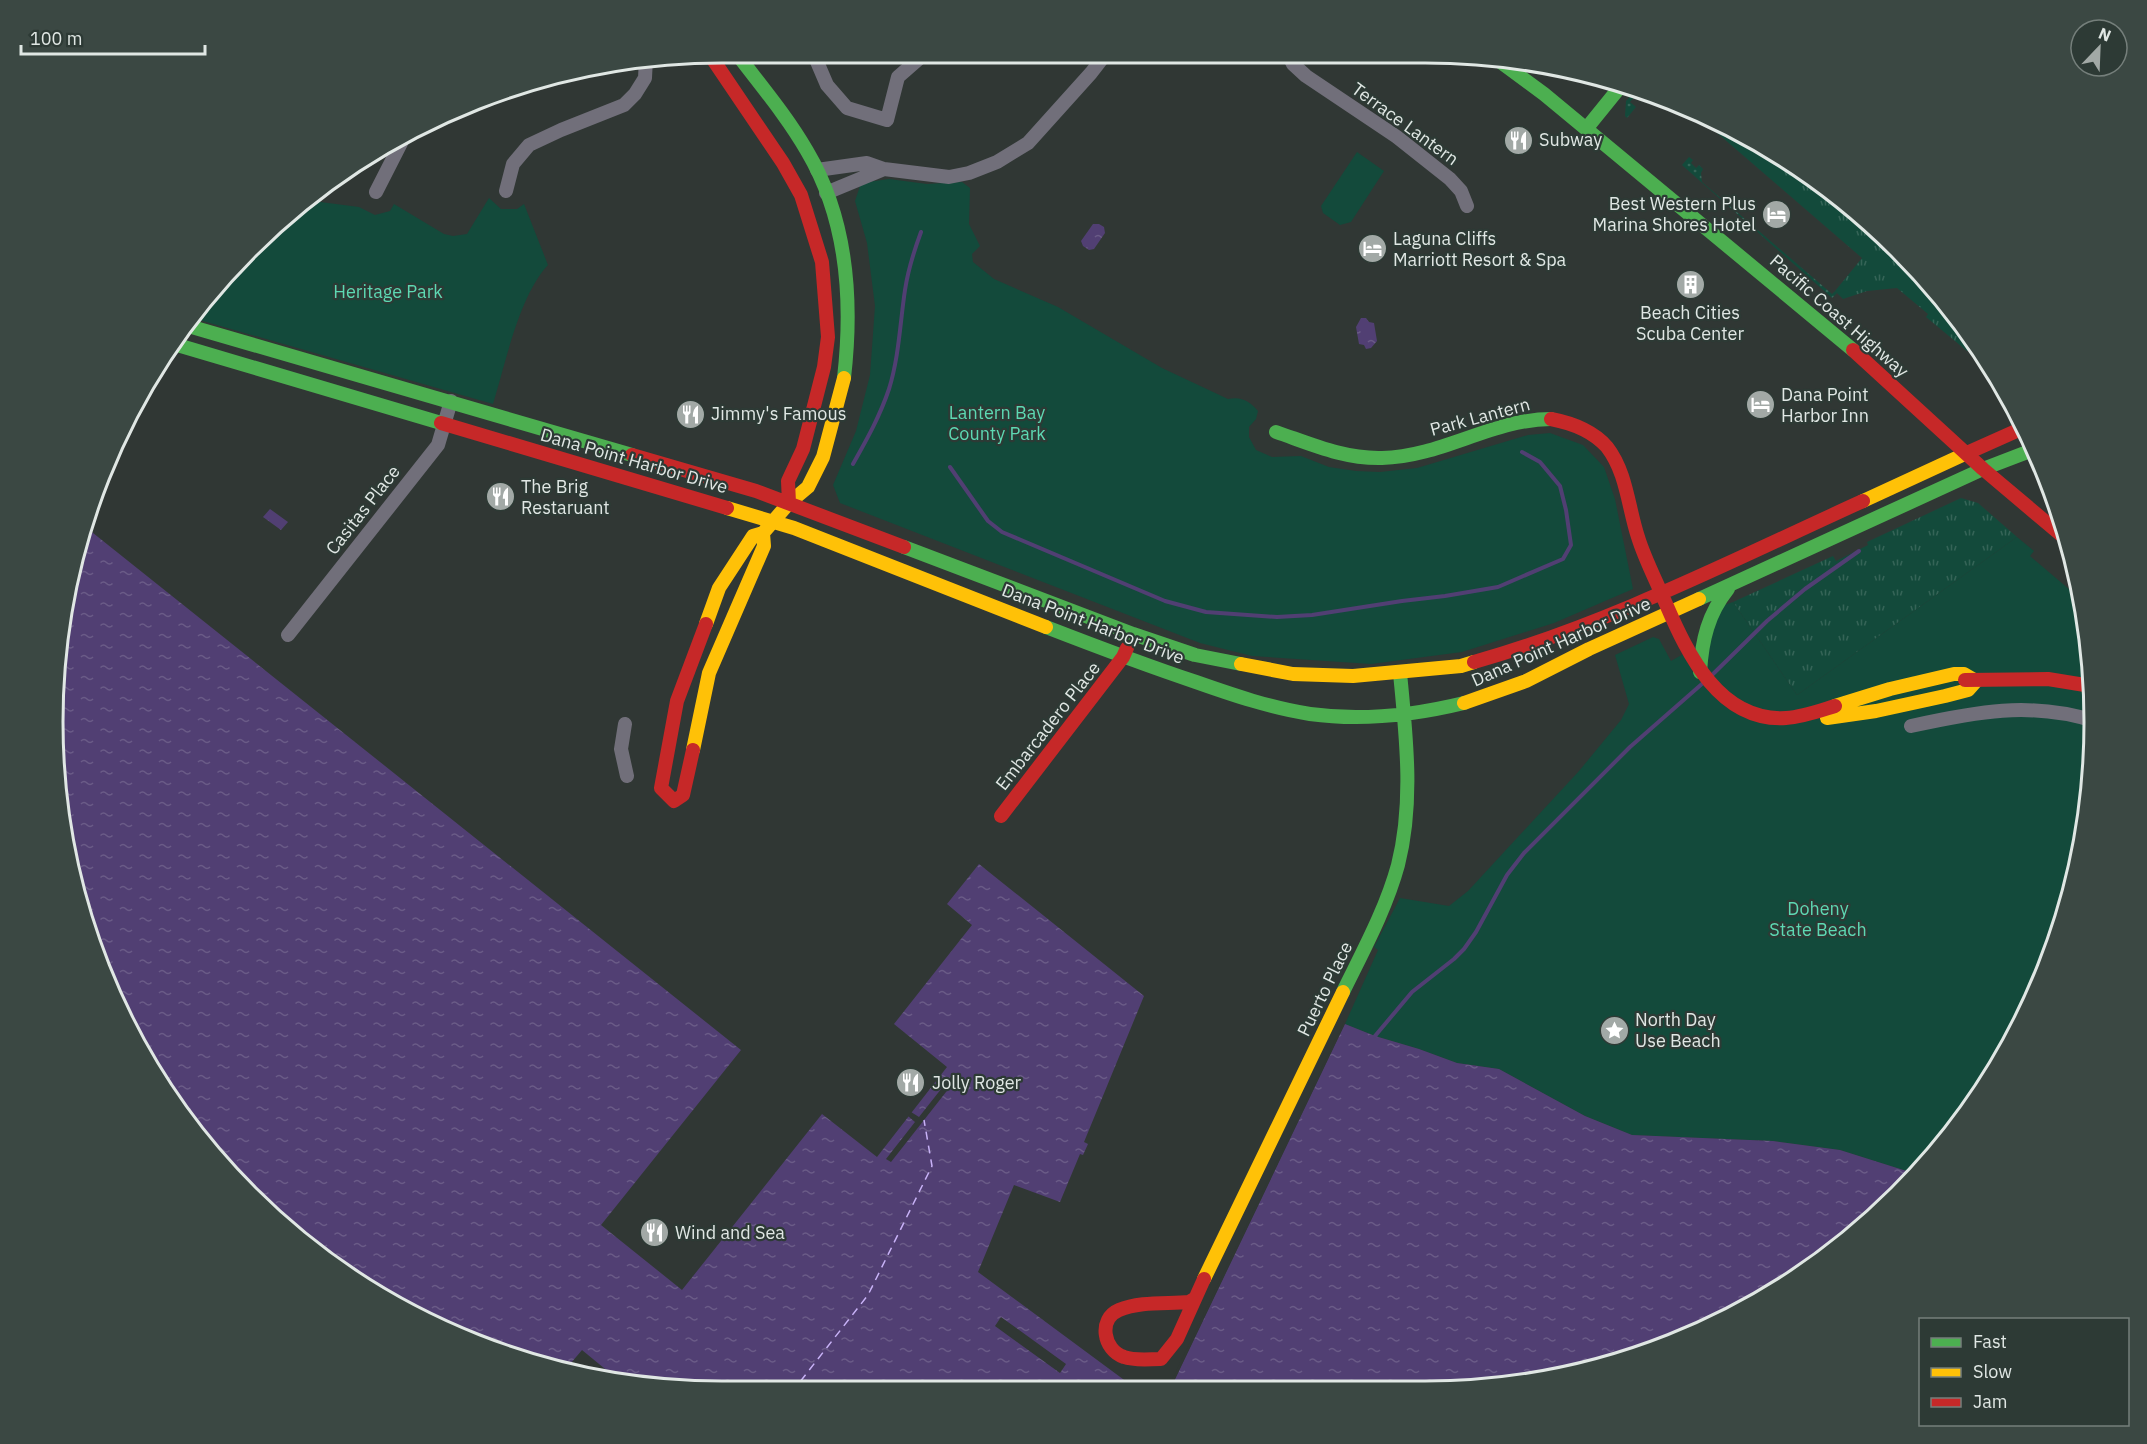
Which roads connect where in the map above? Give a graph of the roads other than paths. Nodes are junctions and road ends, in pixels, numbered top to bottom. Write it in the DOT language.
graph roads {
  1 [pos="716,63"];
  2 [pos="744,63"];
  3 [pos="818,63"];
  4 [pos="914,63"];
  5 [pos="1099,63"];
  6 [pos="1292,63"];
  7 [pos="646,68"];
  8 [pos="1510,69"];
  9 [pos="1616,91"];
  10 [pos="1586,129"];
  11 [pos="399,148"];
  12 [pos="884,169"];
  13 [pos="817,171"];
  14 [pos="506,191"];
  15 [pos="376,192"];
  16 [pos="826,193"];
  17 [pos="1467,206"];
  18 [pos="817,243"];
  19 [pos="847,275"];
  20 [pos="194,328"];
  21 [pos="181,346"];
  22 [pos="451,401"];
  23 [pos="445,424"];
  24 [pos="2016,431"];
  25 [pos="1276,432"];
  26 [pos="2026,452"];
  27 [pos="1967,453"];
  28 [pos="1983,469"];
  29 [pos="789,503"];
  30 [pos="773,522"];
  31 [pos="2055,530"];
  32 [pos="763,533"];
  33 [pos="1732,585"];
  34 [pos="1661,592"];
  35 [pos="1670,613"];
  36 [pos="288,634"];
  37 [pos="1133,634"];
  38 [pos="1124,657"];
  39 [pos="693,659"];
  40 [pos="711,668"];
  41 [pos="1701,672"];
  42 [pos="1400,673"];
  43 [pos="1976,681"];
  44 [pos="2083,685"];
  45 [pos="1892,693"];
  46 [pos="1403,713"];
  47 [pos="1796,717"];
  48 [pos="2084,718"];
  49 [pos="1812,720"];
  50 [pos="625,724"];
  51 [pos="1911,726"];
  52 [pos="627,776"];
  53 [pos="1001,816"];
  54 [pos="1194,1299"];
  1 -- 18 [label="main road"];
  2 -- 13 [label="main road"];
  3 -- 4 [label="street"];
  5 -- 12 [label="street"];
  6 -- 17 [label="street, Terrace Lantern"];
  7 -- 14 [label="street"];
  8 -- 10 [label="main road, Pacific Coast Highway"];
  9 -- 10 [label="main road"];
  10 -- 27 [label="main road, Pacific Coast Highway"];
  11 -- 15 [label="street"];
  12 -- 13 [label="street"];
  12 -- 16 [label="street"];
  13 -- 16 [label="main road"];
  16 -- 19 [label="main road"];
  18 -- 19 [label="main road"];
  18 -- 29 [label="main road"];
  19 -- 29 [label="main road"];
  20 -- 22 [label="main road, Dana Point Harbor Drive"];
  21 -- 23 [label="main road, Dana Point Harbor Drive"];
  22 -- 23 [label="street, Casitas Place"];
  22 -- 29 [label="main road, Dana Point Harbor Drive"];
  23 -- 30 [label="main road, Dana Point Harbor Drive"];
  23 -- 36 [label="street, Casitas Place"];
  24 -- 27 [label="main road, Dana Point Harbor Drive"];
  25 -- 34 [label="main road, Park Lantern"];
  26 -- 28 [label="main road, Dana Point Harbor Drive"];
  27 -- 28 [label="main road, Pacific Coast Highway"];
  27 -- 34 [label="main road, Dana Point Harbor Drive"];
  28 -- 31 [label="main road, Pacific Coast Highway"];
  28 -- 33 [label="main road, Dana Point Harbor Drive"];
  29 -- 30 [label="main road"];
  29 -- 37 [label="main road, Dana Point Harbor Drive"];
  30 -- 32 [label="main road"];
  30 -- 38 [label="main road, Dana Point Harbor Drive"];
  32 -- 39 [label="main road"];
  32 -- 40 [label="main road"];
  33 -- 35 [label="main road, Dana Point Harbor Drive"];
  33 -- 41 [label="main road"];
  34 -- 35 [label="main road, Park Lantern"];
  34 -- 42 [label="main road, Dana Point Harbor Drive"];
  35 -- 41 [label="main road"];
  35 -- 46 [label="main road, Dana Point Harbor Drive"];
  37 -- 38 [label="main road, Embarcadero Place"];
  37 -- 42 [label="main road, Dana Point Harbor Drive"];
  38 -- 46 [label="main road, Dana Point Harbor Drive"];
  38 -- 53 [label="main road, Embarcadero Place"];
  39 -- 40 [label="main road"];
  39 -- 40 [label="main road"];
  41 -- 47 [label="main road"];
  42 -- 46 [label="main road, Puerto Place"];
  43 -- 44 [label="main road"];
  43 -- 45 [label="main road"];
  43 -- 49 [label="main road"];
  45 -- 47 [label="main road"];
  45 -- 49 [label="main road"];
  46 -- 54 [label="main road, Puerto Place"];
  47 -- 49 [label="main road"];
  48 -- 51 [label="street"];
  50 -- 52 [label="street"];
  54 -- 54 [label="main road, Puerto Place"];
}
